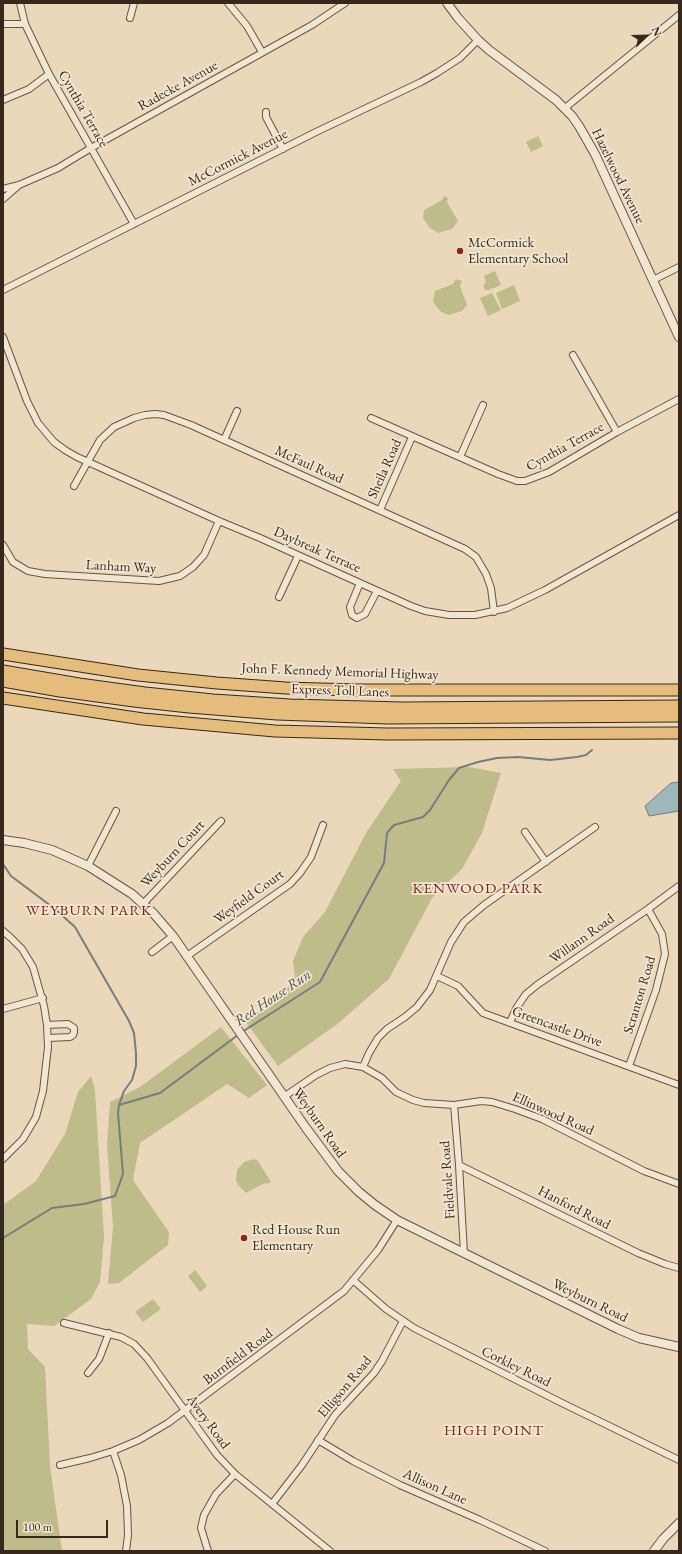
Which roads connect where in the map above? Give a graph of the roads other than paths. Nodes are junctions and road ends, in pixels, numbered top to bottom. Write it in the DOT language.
graph roads {
  1 [pos="20,3"];
  2 [pos="134,3"];
  3 [pos="228,3"];
  4 [pos="345,3"];
  5 [pos="447,3"];
  6 [pos="679,15"];
  7 [pos="130,18"];
  8 [pos="3,24"];
  9 [pos="25,24"];
  10 [pos="478,40"];
  11 [pos="262,52"];
  12 [pos="49,74"];
  13 [pos="3,100"];
  14 [pos="565,108"];
  15 [pos="266,112"];
  16 [pos="91,148"];
  17 [pos="283,149"];
  18 [pos="19,185"];
  19 [pos="3,189"];
  20 [pos="3,199"];
  21 [pos="134,224"];
  22 [pos="679,267"];
  23 [pos="653,280"];
  24 [pos="3,290"];
  25 [pos="3,337"];
  26 [pos="679,337"];
  27 [pos="573,355"];
  28 [pos="679,399"];
  29 [pos="483,405"];
  30 [pos="237,411"];
  31 [pos="371,418"];
  32 [pos="617,432"];
  33 [pos="412,437"];
  34 [pos="224,440"];
  35 [pos="460,457"];
  36 [pos="88,462"];
  37 [pos="74,486"];
  38 [pos="380,510"];
  39 [pos="679,515"];
  40 [pos="220,521"];
  41 [pos="3,545"];
  42 [pos="298,556"];
  43 [pos="360,583"];
  44 [pos="377,591"];
  45 [pos="279,597"];
  46 [pos="494,612"];
  47 [pos="3,654"];
  48 [pos="3,671"];
  49 [pos="3,681"];
  50 [pos="679,690"];
  51 [pos="3,698"];
  52 [pos="679,706"];
  53 [pos="679,716"];
  54 [pos="679,733"];
  55 [pos="116,811"];
  56 [pos="221,821"];
  57 [pos="323,825"];
  58 [pos="595,827"];
  59 [pos="525,832"];
  60 [pos="3,840"];
  61 [pos="546,862"];
  62 [pos="88,866"];
  63 [pos="679,886"];
  64 [pos="143,904"];
  65 [pos="648,909"];
  66 [pos="3,932"];
  67 [pos="173,936"];
  68 [pos="152,952"];
  69 [pos="187,956"];
  70 [pos="437,976"];
  71 [pos="42,998"];
  72 [pos="3,1009"];
  73 [pos="510,1022"];
  74 [pos="47,1025"];
  75 [pos="48,1038"];
  76 [pos="629,1066"];
  77 [pos="363,1067"];
  78 [pos="679,1085"];
  79 [pos="284,1096"];
  80 [pos="454,1105"];
  81 [pos="3,1159"];
  82 [pos="460,1165"];
  83 [pos="679,1184"];
  84 [pos="397,1220"];
  85 [pos="464,1253"];
  86 [pos="679,1268"];
  87 [pos="353,1280"];
  88 [pos="402,1321"];
  89 [pos="64,1323"];
  90 [pos="109,1333"];
  91 [pos="679,1347"];
  92 [pos="88,1373"];
  93 [pos="185,1411"];
  94 [pos="318,1440"];
  95 [pos="113,1451"];
  96 [pos="679,1460"];
  97 [pos="60,1465"];
  98 [pos="235,1474"];
  99 [pos="272,1504"];
  100 [pos="679,1523"];
  101 [pos="126,1551"];
  102 [pos="208,1551"];
  103 [pos="330,1551"];
  104 [pos="545,1551"];
  105 [pos="654,1551"];
  1 -- 9 [label="street, Cynthia Terrace"];
  2 -- 7 [label="street"];
  3 -- 11 [label="street"];
  4 -- 11 [label="street, Radecke Avenue"];
  5 -- 10 [label="street, Hazelwood Avenue"];
  6 -- 14 [label="street"];
  8 -- 9 [label="street"];
  9 -- 12 [label="street, Cynthia Terrace"];
  10 -- 14 [label="street, Hazelwood Avenue"];
  10 -- 17 [label="street, McCormick Avenue"];
  11 -- 16 [label="street, Radecke Avenue"];
  12 -- 13 [label="street"];
  12 -- 16 [label="street, Cynthia Terrace"];
  14 -- 23 [label="street, Hazelwood Avenue"];
  15 -- 17 [label="street"];
  16 -- 18 [label="street, Radecke Avenue"];
  16 -- 21 [label="street, Cynthia Terrace"];
  17 -- 21 [label="street, McCormick Avenue"];
  18 -- 19 [label="street, Radecke Avenue"];
  18 -- 20 [label="street, Radecke Avenue"];
  21 -- 24 [label="street, McCormick Avenue"];
  22 -- 23 [label="street"];
  23 -- 26 [label="street, Hazelwood Avenue"];
  25 -- 36 [label="street, Daybreak Terrace"];
  27 -- 32 [label="street"];
  28 -- 32 [label="street, Cynthia Terrace"];
  29 -- 35 [label="street"];
  30 -- 34 [label="street"];
  31 -- 33 [label="street, Cynthia Terrace"];
  32 -- 35 [label="street, Cynthia Terrace"];
  33 -- 35 [label="street, Cynthia Terrace"];
  33 -- 38 [label="street, Sheila Road"];
  34 -- 36 [label="street, McFaul Road"];
  34 -- 38 [label="street, McFaul Road"];
  36 -- 37 [label="street, McFaul Road"];
  36 -- 40 [label="street, Daybreak Terrace"];
  38 -- 46 [label="street, McFaul Road"];
  39 -- 46 [label="street, Daybreak Terrace"];
  40 -- 41 [label="street, Lanham Way"];
  40 -- 42 [label="street, Daybreak Terrace"];
  42 -- 43 [label="street, Daybreak Terrace"];
  42 -- 45 [label="street"];
  43 -- 44 [label="street, Daybreak Terrace"];
  43 -- 44 [label="street"];
  44 -- 46 [label="street, Daybreak Terrace"];
  47 -- 50 [label="highway, John F. Kennedy Memorial Highway"];
  48 -- 52 [label="highway, Express Toll Lanes"];
  49 -- 53 [label="highway, Express Toll Lanes"];
  51 -- 54 [label="highway"];
  55 -- 62 [label="street"];
  56 -- 64 [label="street, Weyburn Court"];
  57 -- 69 [label="street, Weyfield Court"];
  58 -- 61 [label="street"];
  59 -- 61 [label="street"];
  60 -- 62 [label="street, Weyburn Road"];
  61 -- 70 [label="street"];
  62 -- 64 [label="street, Weyburn Road"];
  63 -- 65 [label="street, Willann Road"];
  64 -- 67 [label="street, Weyburn Road"];
  65 -- 73 [label="street, Willann Road"];
  65 -- 76 [label="street, Scranton Road"];
  66 -- 71 [label="street"];
  67 -- 68 [label="street"];
  67 -- 69 [label="street, Weyburn Road"];
  69 -- 79 [label="street, Weyburn Road"];
  70 -- 73 [label="street, Greencastle Drive"];
  70 -- 77 [label="street"];
  71 -- 72 [label="street"];
  71 -- 74 [label="street"];
  73 -- 76 [label="street, Greencastle Drive"];
  74 -- 75 [label="street"];
  74 -- 75 [label="street"];
  75 -- 81 [label="street"];
  76 -- 78 [label="street, Greencastle Drive"];
  77 -- 79 [label="street, Ellinwood Road"];
  77 -- 80 [label="street, Ellinwood Road"];
  79 -- 84 [label="street, Weyburn Road"];
  80 -- 82 [label="street, Fieldvale Road"];
  80 -- 83 [label="street, Ellinwood Road"];
  82 -- 85 [label="street, Fieldvale Road"];
  82 -- 86 [label="street, Hanford Road"];
  84 -- 85 [label="street, Weyburn Road"];
  84 -- 87 [label="street, Burnfield Road"];
  85 -- 91 [label="street, Weyburn Road"];
  87 -- 88 [label="street, Corkley Road"];
  87 -- 93 [label="street, Burnfield Road"];
  88 -- 94 [label="street, Elligson Road"];
  88 -- 96 [label="street, Corkley Road"];
  89 -- 90 [label="street, Avery Road"];
  90 -- 92 [label="street"];
  90 -- 93 [label="street, Avery Road"];
  93 -- 95 [label="street, Burnfield Road"];
  93 -- 98 [label="street, Avery Road"];
  94 -- 99 [label="street, Elligson Road"];
  94 -- 104 [label="street, Allison Lane"];
  95 -- 97 [label="street, Burnfield Road"];
  95 -- 101 [label="street"];
  98 -- 99 [label="street, Avery Road"];
  98 -- 102 [label="street"];
  99 -- 103 [label="street, Avery Road"];
  100 -- 105 [label="street"];
}
